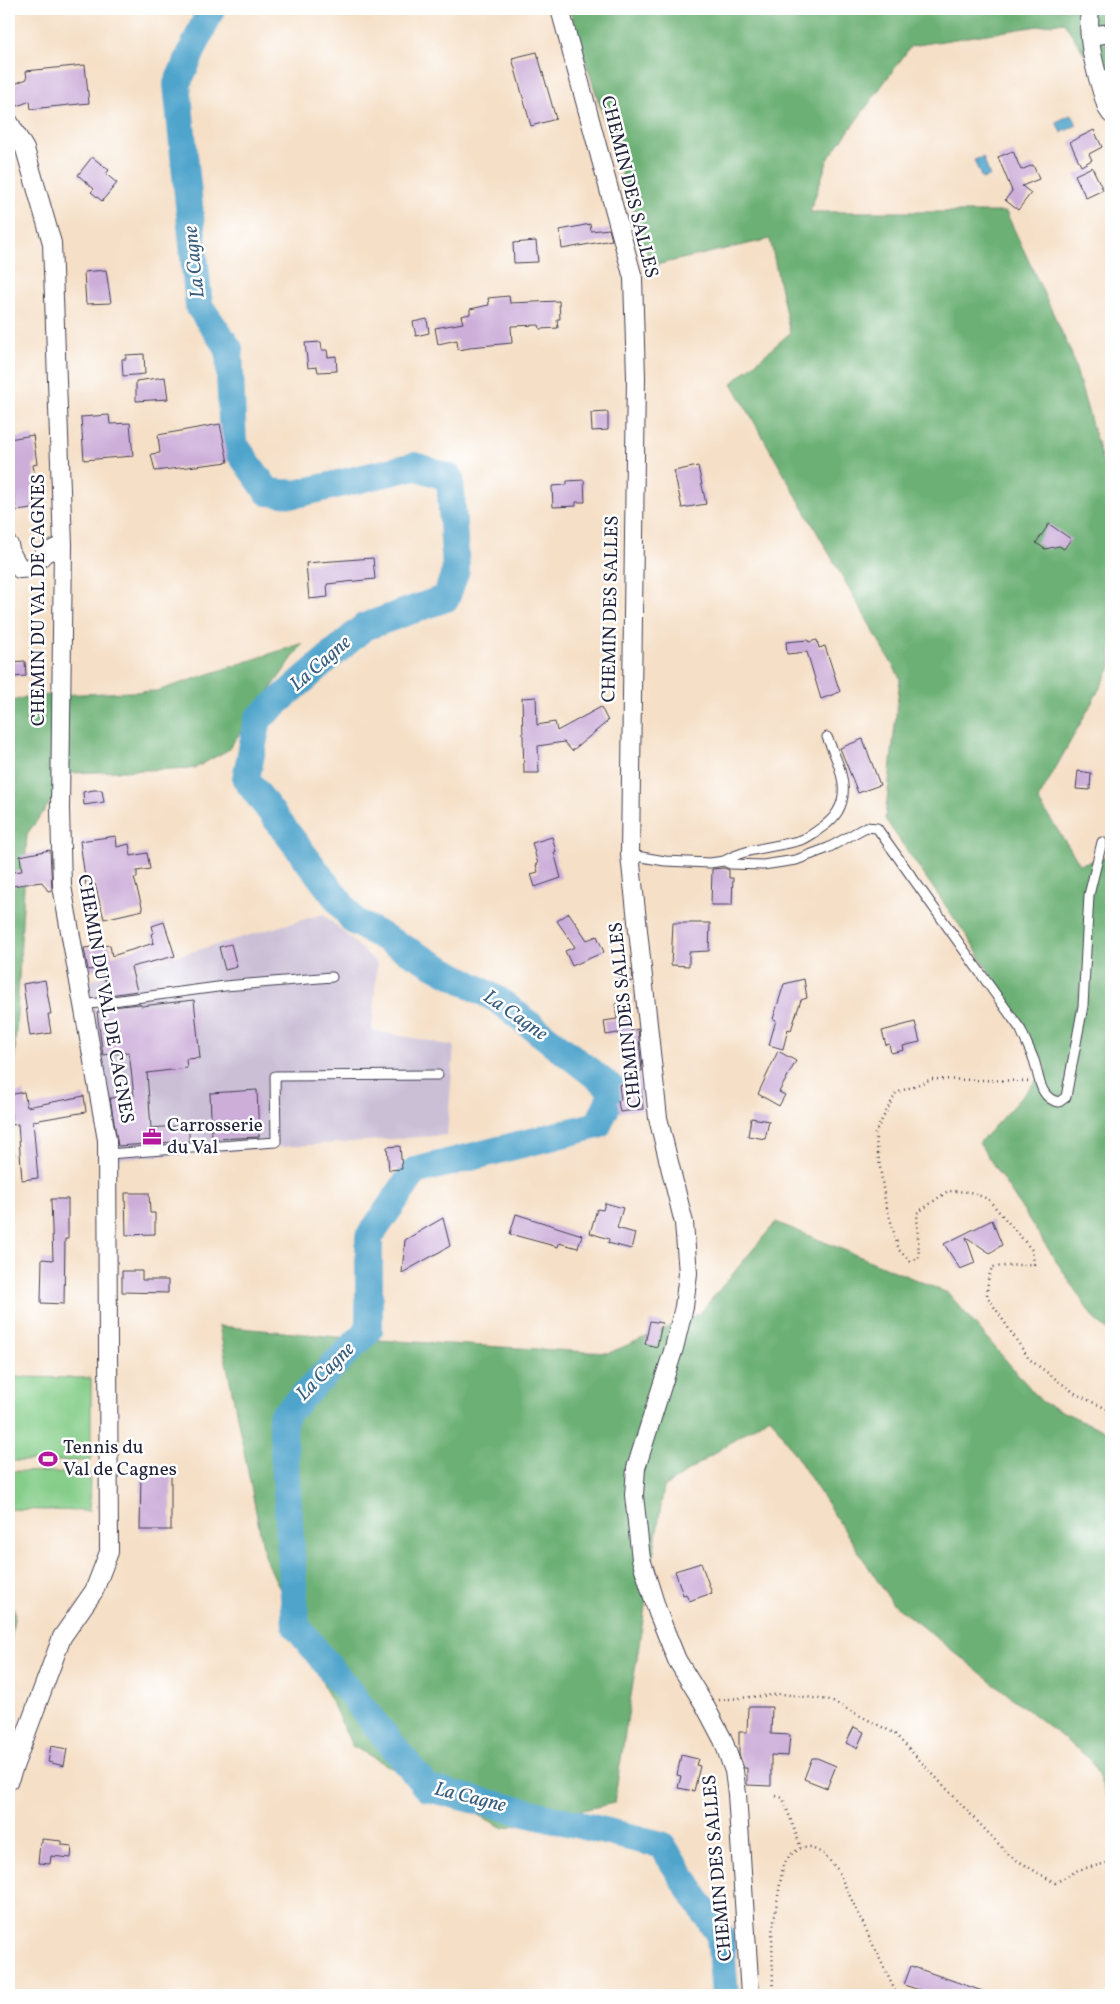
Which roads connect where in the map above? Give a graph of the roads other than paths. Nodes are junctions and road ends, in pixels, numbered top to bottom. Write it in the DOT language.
graph roads {
  1 [pos="560,9"];
  2 [pos="1090,9"];
  3 [pos="1111,33"];
  4 [pos="1090,36"];
  5 [pos="1111,114"];
  6 [pos="9,122"];
  7 [pos="63,545"];
  8 [pos="9,546"];
  9 [pos="827,737"];
  10 [pos="1102,842"];
  11 [pos="630,855"];
  12 [pos="724,861"];
  13 [pos="332,977"];
  14 [pos="83,1006"];
  15 [pos="438,1075"];
  16 [pos="107,1154"];
  17 [pos="9,1780"];
  18 [pos="750,1995"];
  1 -- 11 [label="street, CHEMIN DES SALLES"];
  2 -- 4 [label="street"];
  3 -- 4 [label="street"];
  4 -- 5 [label="street"];
  6 -- 7 [label="street, CHEMIN DU VAL DE CAGNES"];
  7 -- 8 [label="street"];
  7 -- 14 [label="street, CHEMIN DU VAL DE CAGNES"];
  9 -- 12 [label="lane"];
  10 -- 12 [label="lane"];
  11 -- 12 [label="lane"];
  11 -- 18 [label="street, CHEMIN DES SALLES"];
  13 -- 14 [label="lane"];
  14 -- 16 [label="street, CHEMIN DU VAL DE CAGNES"];
  15 -- 16 [label="lane"];
  16 -- 17 [label="street, CHEMIN DU VAL DE CAGNES"];
}
